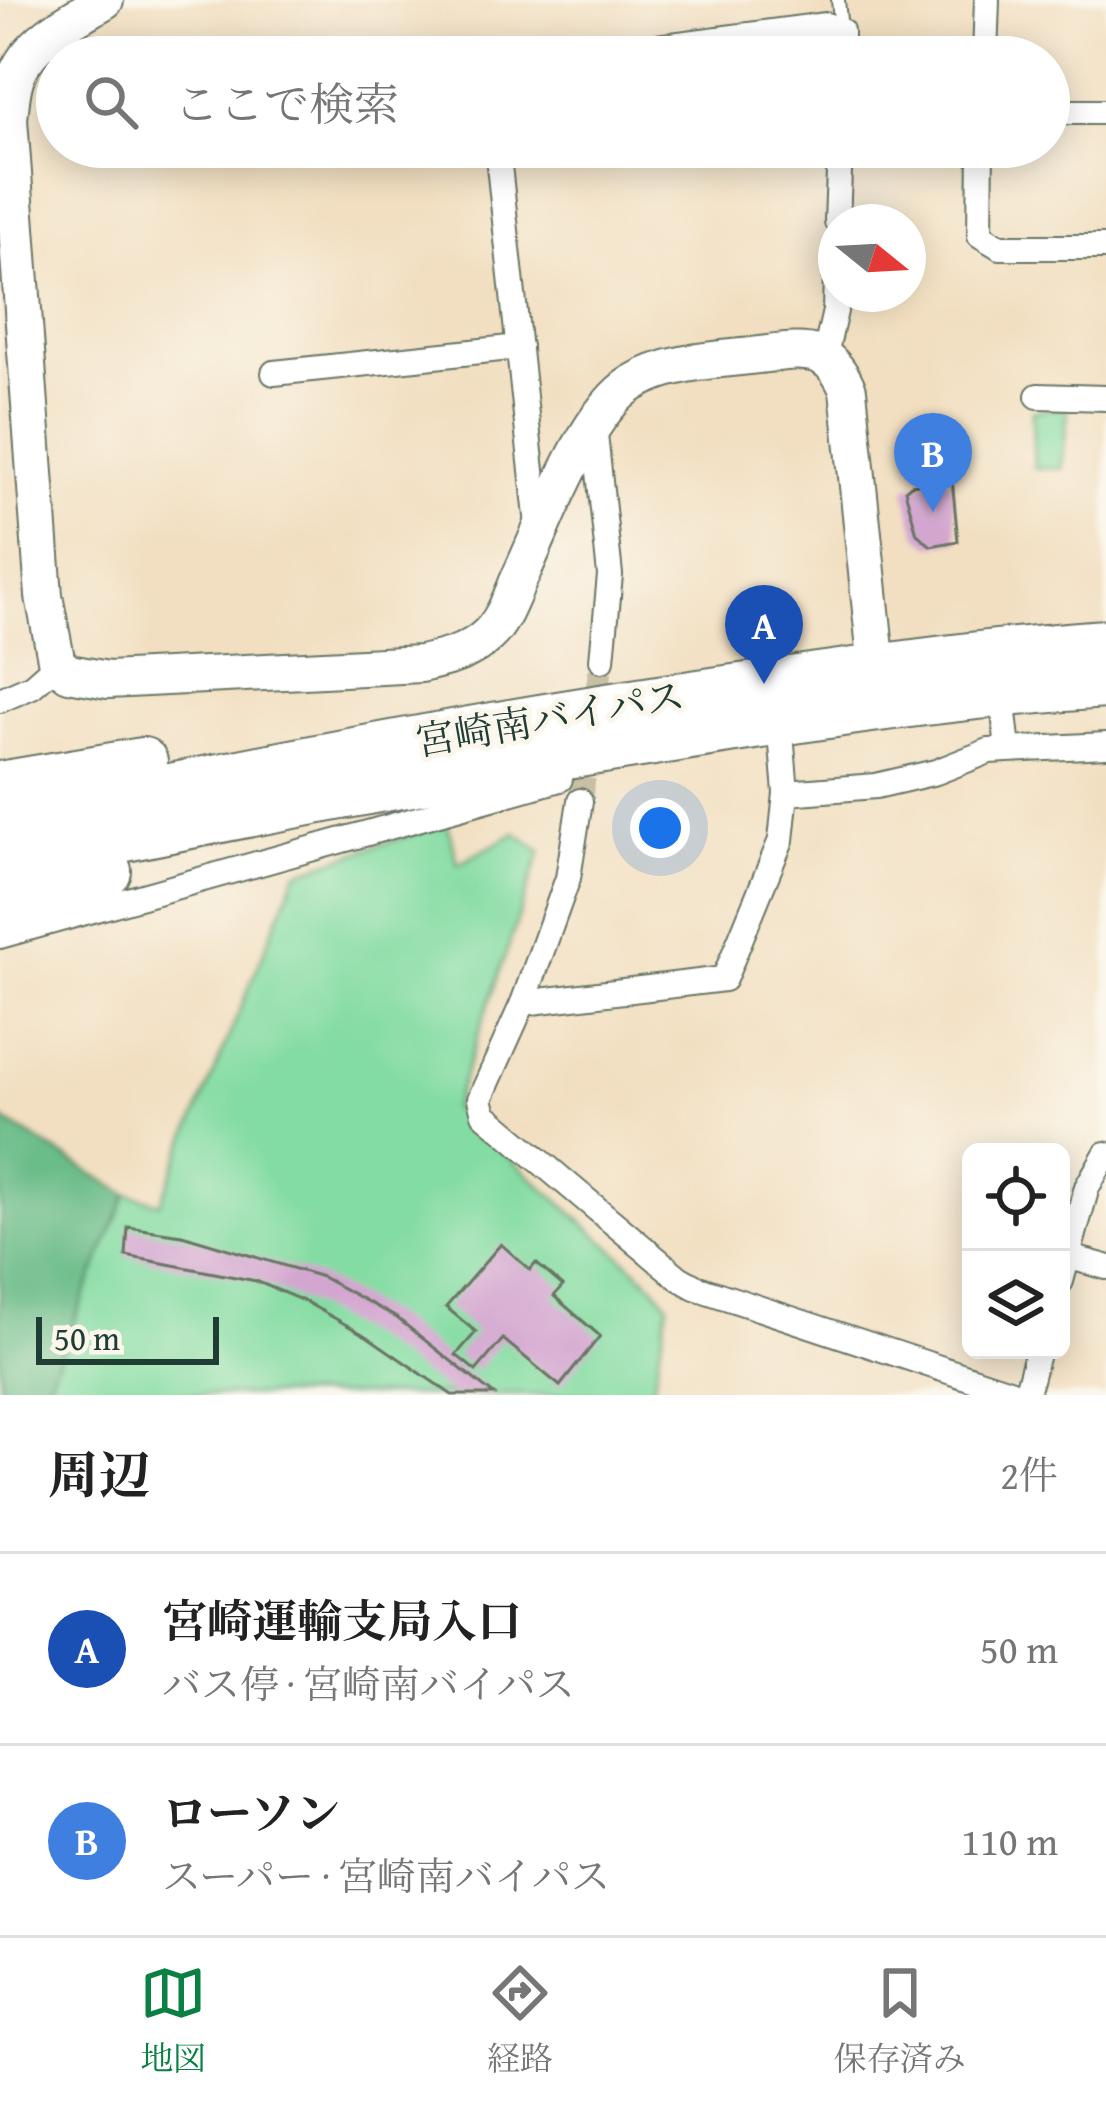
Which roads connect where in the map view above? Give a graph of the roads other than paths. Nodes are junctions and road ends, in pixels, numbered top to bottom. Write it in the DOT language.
graph roads {
  1 [pos="105,0"];
  2 [pos="838,0"];
  3 [pos="987,0"];
  4 [pos="841,31"];
  5 [pos="51,36"];
  6 [pos="741,36"];
  7 [pos="841,36"];
  8 [pos="986,36"];
  9 [pos="36,49"];
  10 [pos="1070,112"];
  11 [pos="1106,112"];
  12 [pos="499,168"];
  13 [pos="839,168"];
  14 [pos="981,168"];
  15 [pos="838,204"];
  16 [pos="1106,247"];
  17 [pos="836,312"];
  18 [pos="519,346"];
  19 [pos="825,356"];
  20 [pos="274,373"];
  21 [pos="1038,396"];
  22 [pos="1106,398"];
  23 [pos="594,425"];
  24 [pos="539,537"];
  25 [pos="1106,644"];
  26 [pos="602,659"];
  27 [pos="57,664"];
  28 [pos="877,668"];
  29 [pos="1106,684"];
  30 [pos="1002,695"];
  31 [pos="0,700"];
  32 [pos="780,721"];
  33 [pos="668,739"];
  34 [pos="1106,745"];
  35 [pos="1008,749"];
  36 [pos="330,756"];
  37 [pos="0,786"];
  38 [pos="375,788"];
  39 [pos="786,793"];
  40 [pos="580,801"];
  41 [pos="0,824"];
  42 [pos="0,863"];
  43 [pos="0,902"];
  44 [pos="0,936"];
  45 [pos="523,1004"];
  46 [pos="1106,1154"];
  47 [pos="1070,1251"];
  48 [pos="1106,1267"];
  49 [pos="1070,1269"];
  50 [pos="1035,1359"];
  51 [pos="1023,1395"];
  1 -- 5 [label="street"];
  2 -- 4 [label="lane"];
  3 -- 8 [label="street"];
  4 -- 6 [label="street"];
  4 -- 7 [label="street"];
  9 -- 27 [label="street"];
  10 -- 11 [label="street"];
  12 -- 18 [label="street"];
  13 -- 15 [label="street"];
  14 -- 16 [label="street"];
  17 -- 19 [label="street"];
  18 -- 20 [label="street"];
  18 -- 24 [label="street"];
  19 -- 23 [label="street"];
  19 -- 28 [label="street"];
  21 -- 22 [label="street"];
  23 -- 24 [label="street"];
  23 -- 26 [label="street"];
  24 -- 27 [label="street"];
  25 -- 28 [label="highway, 宮崎南バイパス"];
  27 -- 31 [label="street"];
  28 -- 36 [label="highway, 宮崎南バイパス"];
  29 -- 30 [label="highway, 宮崎南バイパス"];
  30 -- 32 [label="highway, 宮崎南バイパス"];
  30 -- 35 [label="street"];
  32 -- 33 [label="highway, 宮崎南バイパス"];
  32 -- 39 [label="street"];
  33 -- 38 [label="highway, 宮崎南バイパス"];
  33 -- 44 [label="street"];
  34 -- 35 [label="street"];
  35 -- 39 [label="street"];
  36 -- 37 [label="highway"];
  36 -- 41 [label="highway, 宮崎南バイパス"];
  38 -- 42 [label="highway, 宮崎南バイパス"];
  38 -- 43 [label="highway"];
  39 -- 45 [label="street"];
  40 -- 45 [label="street"];
  45 -- 51 [label="street"];
  46 -- 47 [label="street"];
  48 -- 49 [label="street"];
  50 -- 51 [label="street"];
}
